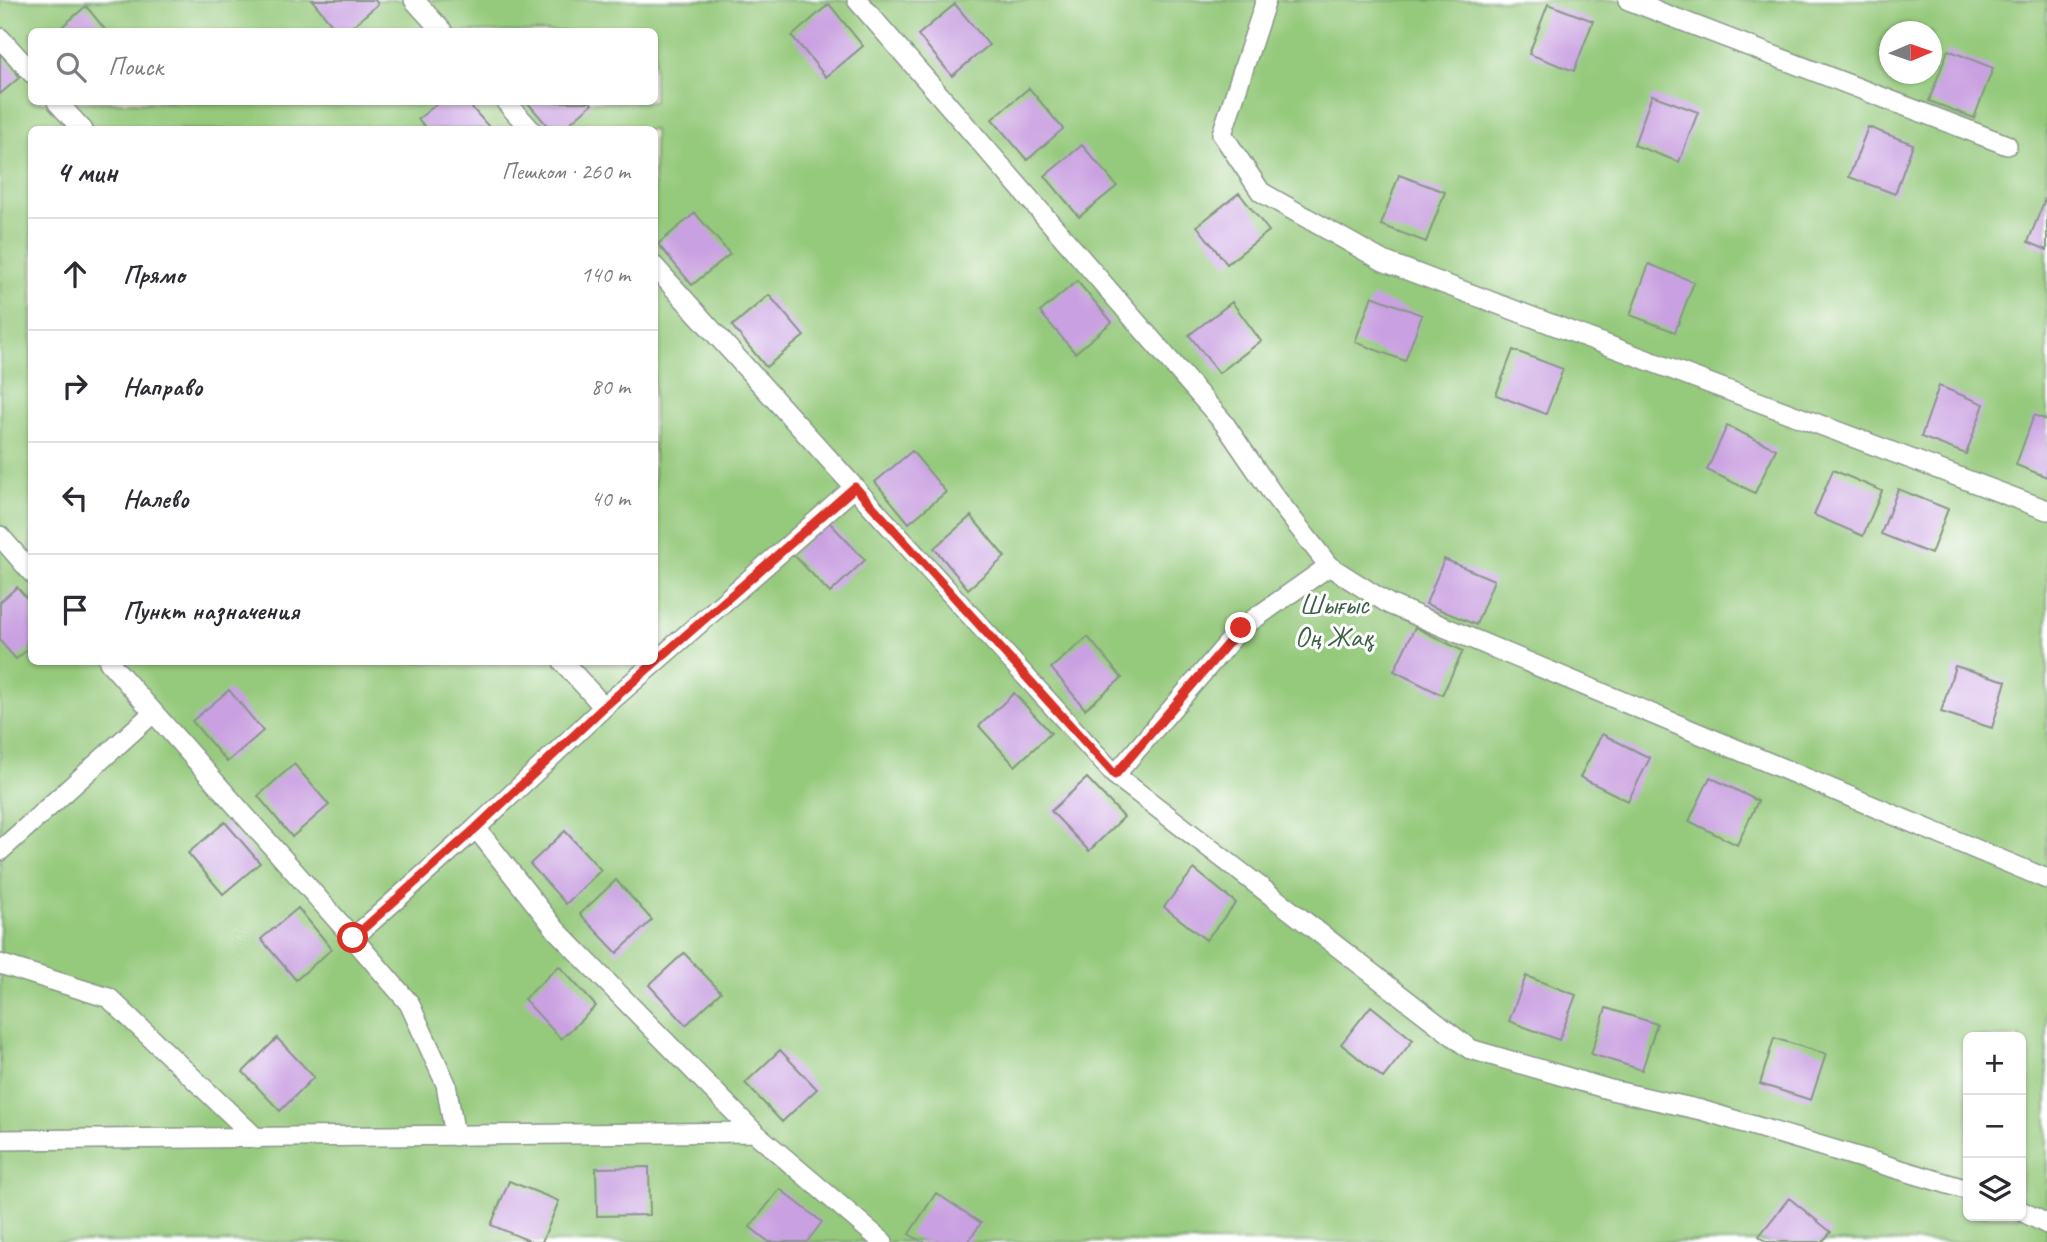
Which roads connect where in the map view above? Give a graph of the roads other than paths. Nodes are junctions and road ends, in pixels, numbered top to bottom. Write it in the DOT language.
graph roads {
  1 [pos="414,0"];
  2 [pos="857,0"];
  3 [pos="1266,0"];
  4 [pos="1628,0"];
  5 [pos="439,28"];
  6 [pos="0,38"];
  7 [pos="28,69"];
  8 [pos="60,105"];
  9 [pos="509,105"];
  10 [pos="79,126"];
  11 [pos="527,126"];
  12 [pos="2007,145"];
  13 [pos="658,270"];
  14 [pos="855,487"];
  15 [pos="2047,510"];
  16 [pos="0,536"];
  17 [pos="1329,566"];
  18 [pos="28,568"];
  19 [pos="658,660"];
  20 [pos="111,665"];
  21 [pos="566,665"];
  22 [pos="652,665"];
  23 [pos="604,707"];
  24 [pos="153,713"];
  25 [pos="1115,775"];
  26 [pos="476,828"];
  27 [pos="0,852"];
  28 [pos="2047,878"];
  29 [pos="353,938"];
  30 [pos="0,964"];
  31 [pos="754,1132"];
  32 [pos="454,1136"];
  33 [pos="257,1139"];
  34 [pos="0,1140"];
  35 [pos="1963,1189"];
  36 [pos="2026,1214"];
  37 [pos="2047,1224"];
  38 [pos="883,1242"];
  1 -- 5 [label="lane"];
  2 -- 17 [label="lane"];
  3 -- 15 [label="lane"];
  4 -- 12 [label="lane"];
  6 -- 7 [label="lane"];
  8 -- 10 [label="lane"];
  9 -- 11 [label="lane"];
  13 -- 14 [label="lane"];
  14 -- 19 [label="lane"];
  14 -- 25 [label="lane"];
  16 -- 18 [label="lane"];
  17 -- 25 [label="lane"];
  17 -- 28 [label="lane"];
  20 -- 24 [label="lane"];
  21 -- 23 [label="lane"];
  22 -- 23 [label="lane"];
  23 -- 26 [label="lane"];
  24 -- 27 [label="lane"];
  24 -- 29 [label="lane"];
  25 -- 35 [label="lane"];
  26 -- 29 [label="lane"];
  26 -- 31 [label="lane"];
  29 -- 32 [label="lane"];
  30 -- 33 [label="lane"];
  31 -- 32 [label="lane"];
  31 -- 38 [label="lane"];
  32 -- 33 [label="lane"];
  33 -- 34 [label="lane"];
  36 -- 37 [label="lane"];
}
